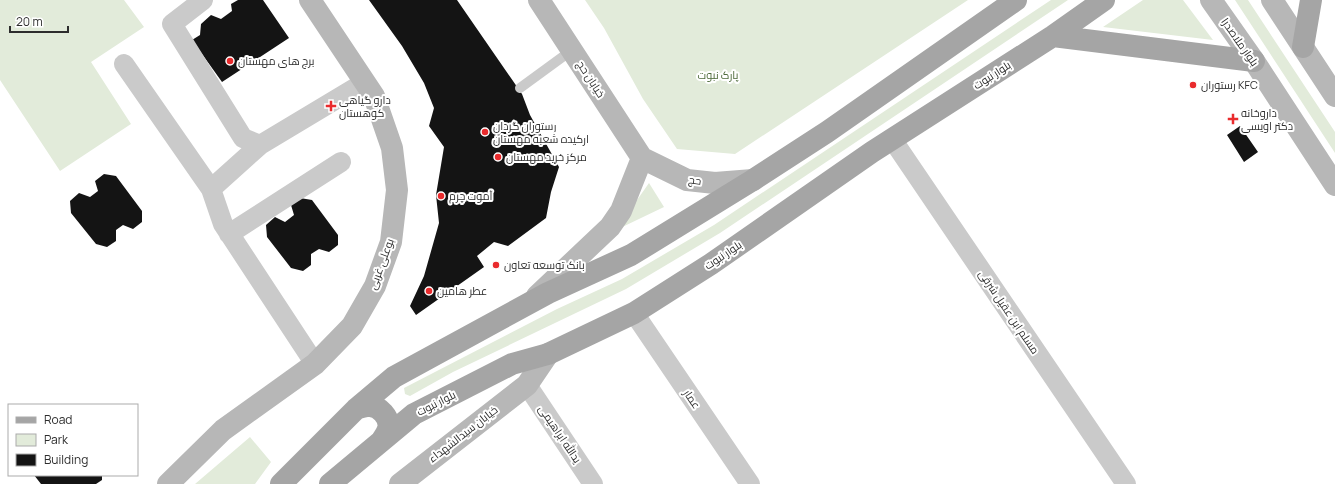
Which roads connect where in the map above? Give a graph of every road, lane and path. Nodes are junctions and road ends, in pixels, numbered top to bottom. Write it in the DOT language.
graph roads {
  1 [pos="203,0"];
  2 [pos="310,0"];
  3 [pos="538,0"];
  4 [pos="1016,0"];
  5 [pos="1104,0"];
  6 [pos="1211,0"];
  7 [pos="1272,0"];
  8 [pos="1311,0"];
  9 [pos="1053,36"];
  10 [pos="1303,47"];
  11 [pos="572,50"];
  12 [pos="1254,61"];
  13 [pos="124,64"];
  14 [pos="364,82"];
  15 [pos="520,88"];
  16 [pos="1335,96"];
  17 [pos="892,139"];
  18 [pos="260,145"];
  19 [pos="642,158"];
  20 [pos="341,162"];
  21 [pos="753,180"];
  22 [pos="1335,185"];
  23 [pos="211,189"];
  24 [pos="229,234"];
  25 [pos="528,303"];
  26 [pos="634,313"];
  27 [pos="548,354"];
  28 [pos="315,364"];
  29 [pos="394,377"];
  30 [pos="527,385"];
  31 [pos="356,408"];
  32 [pos="414,414"];
  33 [pos="382,440"];
  34 [pos="406,482"];
  35 [pos="168,484"];
  36 [pos="281,484"];
  37 [pos="330,484"];
  38 [pos="593,484"];
  39 [pos="750,484"];
  40 [pos="1126,484"];
  1 -- 18 [label="street"];
  2 -- 14 [label="main road, بوعلی غربی"];
  3 -- 11 [label="main road, خیابان حج"];
  4 -- 21 [label="main road"];
  5 -- 9 [label="main road, بلوار نبوت"];
  6 -- 12 [label="main road, بلوار ملاصدرا"];
  7 -- 10 [label="main road"];
  8 -- 10 [label="main road"];
  9 -- 12 [label="main road"];
  9 -- 17 [label="main road, بلوار نبوت"];
  10 -- 16 [label="main road"];
  11 -- 15 [label="lane"];
  11 -- 19 [label="main road, خیابان حج"];
  12 -- 22 [label="main road, بلوار ملاصدرا"];
  13 -- 23 [label="street"];
  14 -- 18 [label="street"];
  14 -- 28 [label="main road, بوعلی غربی"];
  17 -- 26 [label="main road, بلوار نبوت"];
  17 -- 40 [label="street, مسلم ابن عقیل شرقی"];
  18 -- 23 [label="street"];
  19 -- 21 [label="main road, حج"];
  19 -- 25 [label="main road"];
  20 -- 24 [label="street"];
  21 -- 25 [label="main road"];
  23 -- 24 [label="street"];
  24 -- 28 [label="street"];
  25 -- 29 [label="main road"];
  26 -- 27 [label="main road, بلوار نبوت"];
  26 -- 39 [label="street, عمار"];
  27 -- 30 [label="main road, خیابان سیدالشهداء"];
  27 -- 32 [label="main road, بلوار نبوت"];
  28 -- 35 [label="main road, بوعلی غربی"];
  29 -- 31 [label="main road"];
  29 -- 32 [label="main road"];
  30 -- 34 [label="main road, خیابان سیدالشهداء"];
  30 -- 38 [label="street, یدالله ابراهیمی"];
  31 -- 33 [label="main road"];
  31 -- 36 [label="main road"];
  32 -- 33 [label="main road, بلوار نبوت"];
  33 -- 37 [label="main road, بلوار نبوت"];
}
